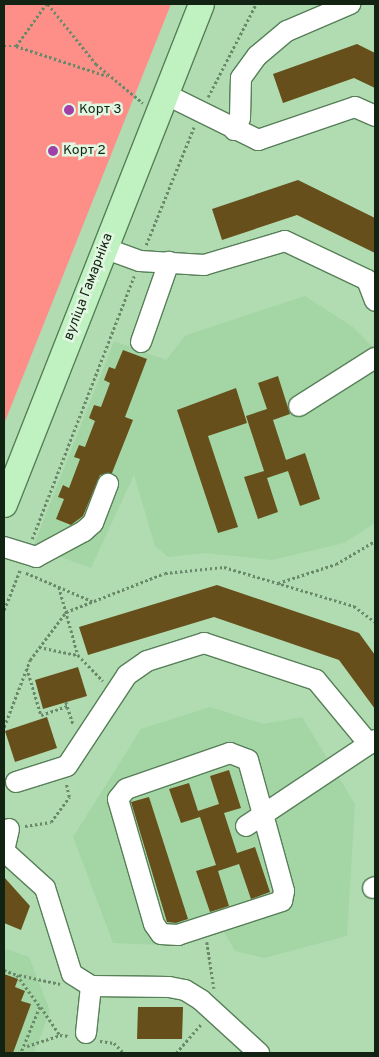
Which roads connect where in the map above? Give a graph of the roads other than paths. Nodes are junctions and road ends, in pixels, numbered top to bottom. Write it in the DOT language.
graph roads {
  1 [pos="201,4"];
  2 [pos="216,4"];
  3 [pos="350,4"];
  4 [pos="174,71"];
  5 [pos="165,94"];
  6 [pos="375,116"];
  7 [pos="234,130"];
  8 [pos="104,248"];
  9 [pos="169,262"];
  10 [pos="375,301"];
  11 [pos="141,342"];
  12 [pos="375,358"];
  13 [pos="299,406"];
  14 [pos="108,484"];
  15 [pos="4,504"];
  16 [pos="4,547"];
  17 [pos="372,742"];
  18 [pos="16,782"];
  19 [pos="264,817"];
  20 [pos="246,826"];
  21 [pos="9,829"];
  22 [pos="88,985"];
  23 [pos="86,1033"];
  24 [pos="259,1053"];
  1 -- 4 [label="main road, вуліца Гамарніка"];
  2 -- 4 [label="main road, вуліца Гамарніка"];
  3 -- 7 [label="lane"];
  4 -- 5 [label="main road, вуліца Гамарніка"];
  5 -- 7 [label="lane"];
  5 -- 8 [label="main road, вуліца Гамарніка"];
  6 -- 7 [label="lane"];
  8 -- 9 [label="lane"];
  8 -- 15 [label="main road, вуліца Гамарніка"];
  9 -- 10 [label="lane"];
  9 -- 11 [label="lane"];
  12 -- 13 [label="lane"];
  14 -- 16 [label="lane"];
  17 -- 18 [label="lane"];
  17 -- 19 [label="lane"];
  19 -- 19 [label="lane"];
  19 -- 20 [label="lane"];
  21 -- 22 [label="lane"];
  22 -- 23 [label="lane"];
  22 -- 24 [label="lane"];
}
